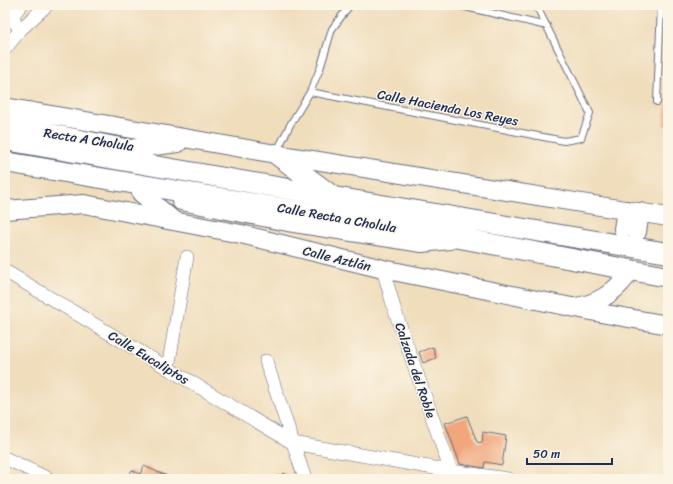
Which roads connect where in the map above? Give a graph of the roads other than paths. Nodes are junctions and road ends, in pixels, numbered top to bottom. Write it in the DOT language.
graph roads {
  1 [pos="22,5"];
  2 [pos="47,5"];
  3 [pos="350,5"];
  4 [pos="457,5"];
  5 [pos="536,5"];
  6 [pos="661,5"];
  7 [pos="547,26"];
  8 [pos="21,30"];
  9 [pos="5,49"];
  10 [pos="310,92"];
  11 [pos="657,102"];
  12 [pos="5,107"];
  13 [pos="5,124"];
  14 [pos="5,140"];
  15 [pos="197,141"];
  16 [pos="276,154"];
  17 [pos="5,162"];
  18 [pos="5,170"];
  19 [pos="141,193"];
  20 [pos="334,197"];
  21 [pos="5,210"];
  22 [pos="633,211"];
  23 [pos="668,217"];
  24 [pos="176,222"];
  25 [pos="288,222"];
  26 [pos="630,230"];
  27 [pos="241,234"];
  28 [pos="465,239"];
  29 [pos="668,253"];
  30 [pos="187,257"];
  31 [pos="383,269"];
  32 [pos="5,271"];
  33 [pos="668,277"];
  34 [pos="571,307"];
  35 [pos="626,318"];
  36 [pos="668,325"];
  37 [pos="266,361"];
  38 [pos="168,368"];
  39 [pos="293,444"];
  40 [pos="5,458"];
  41 [pos="453,475"];
  42 [pos="49,479"];
  43 [pos="305,479"];
  44 [pos="508,479"];
  1 -- 8 [label="street"];
  2 -- 8 [label="street"];
  3 -- 10 [label="lane"];
  4 -- 7 [label="lane"];
  5 -- 7 [label="lane"];
  6 -- 11 [label="lane"];
  7 -- 10 [label="lane, Calle Hacienda Los Reyes"];
  8 -- 9 [label="street"];
  10 -- 16 [label="lane"];
  12 -- 15 [label="main road"];
  13 -- 15 [label="main road, Recta A Cholula"];
  14 -- 20 [label="main road, Calle Recta a Cholula"];
  15 -- 16 [label="main road"];
  16 -- 20 [label="main road"];
  16 -- 22 [label="main road"];
  17 -- 28 [label="main road, Calle Recta a Cholula"];
  18 -- 19 [label="main road"];
  19 -- 24 [label="main road"];
  19 -- 25 [label="main road"];
  20 -- 29 [label="main road, Calle Recta a Cholula"];
  21 -- 24 [label="main road, Calle Aztlán"];
  22 -- 23 [label="main road"];
  22 -- 26 [label="main road"];
  24 -- 27 [label="main road, Calle Aztlán"];
  25 -- 27 [label="main road"];
  25 -- 28 [label="main road"];
  27 -- 31 [label="main road, Calle Aztlán"];
  28 -- 33 [label="main road, Calle Recta a Cholula"];
  30 -- 38 [label="street"];
  31 -- 34 [label="main road, Calle Aztlán"];
  31 -- 41 [label="street, Calzada del Roble"];
  32 -- 38 [label="street, Calle Eucaliptos"];
  34 -- 35 [label="main road, Calle Aztlán"];
  34 -- 35 [label="main road"];
  35 -- 36 [label="main road, Calle Aztlán"];
  37 -- 39 [label="street"];
  38 -- 39 [label="street, Calle Eucaliptos"];
  39 -- 41 [label="street"];
  39 -- 43 [label="street"];
  40 -- 42 [label="street"];
  41 -- 44 [label="street"];
}
